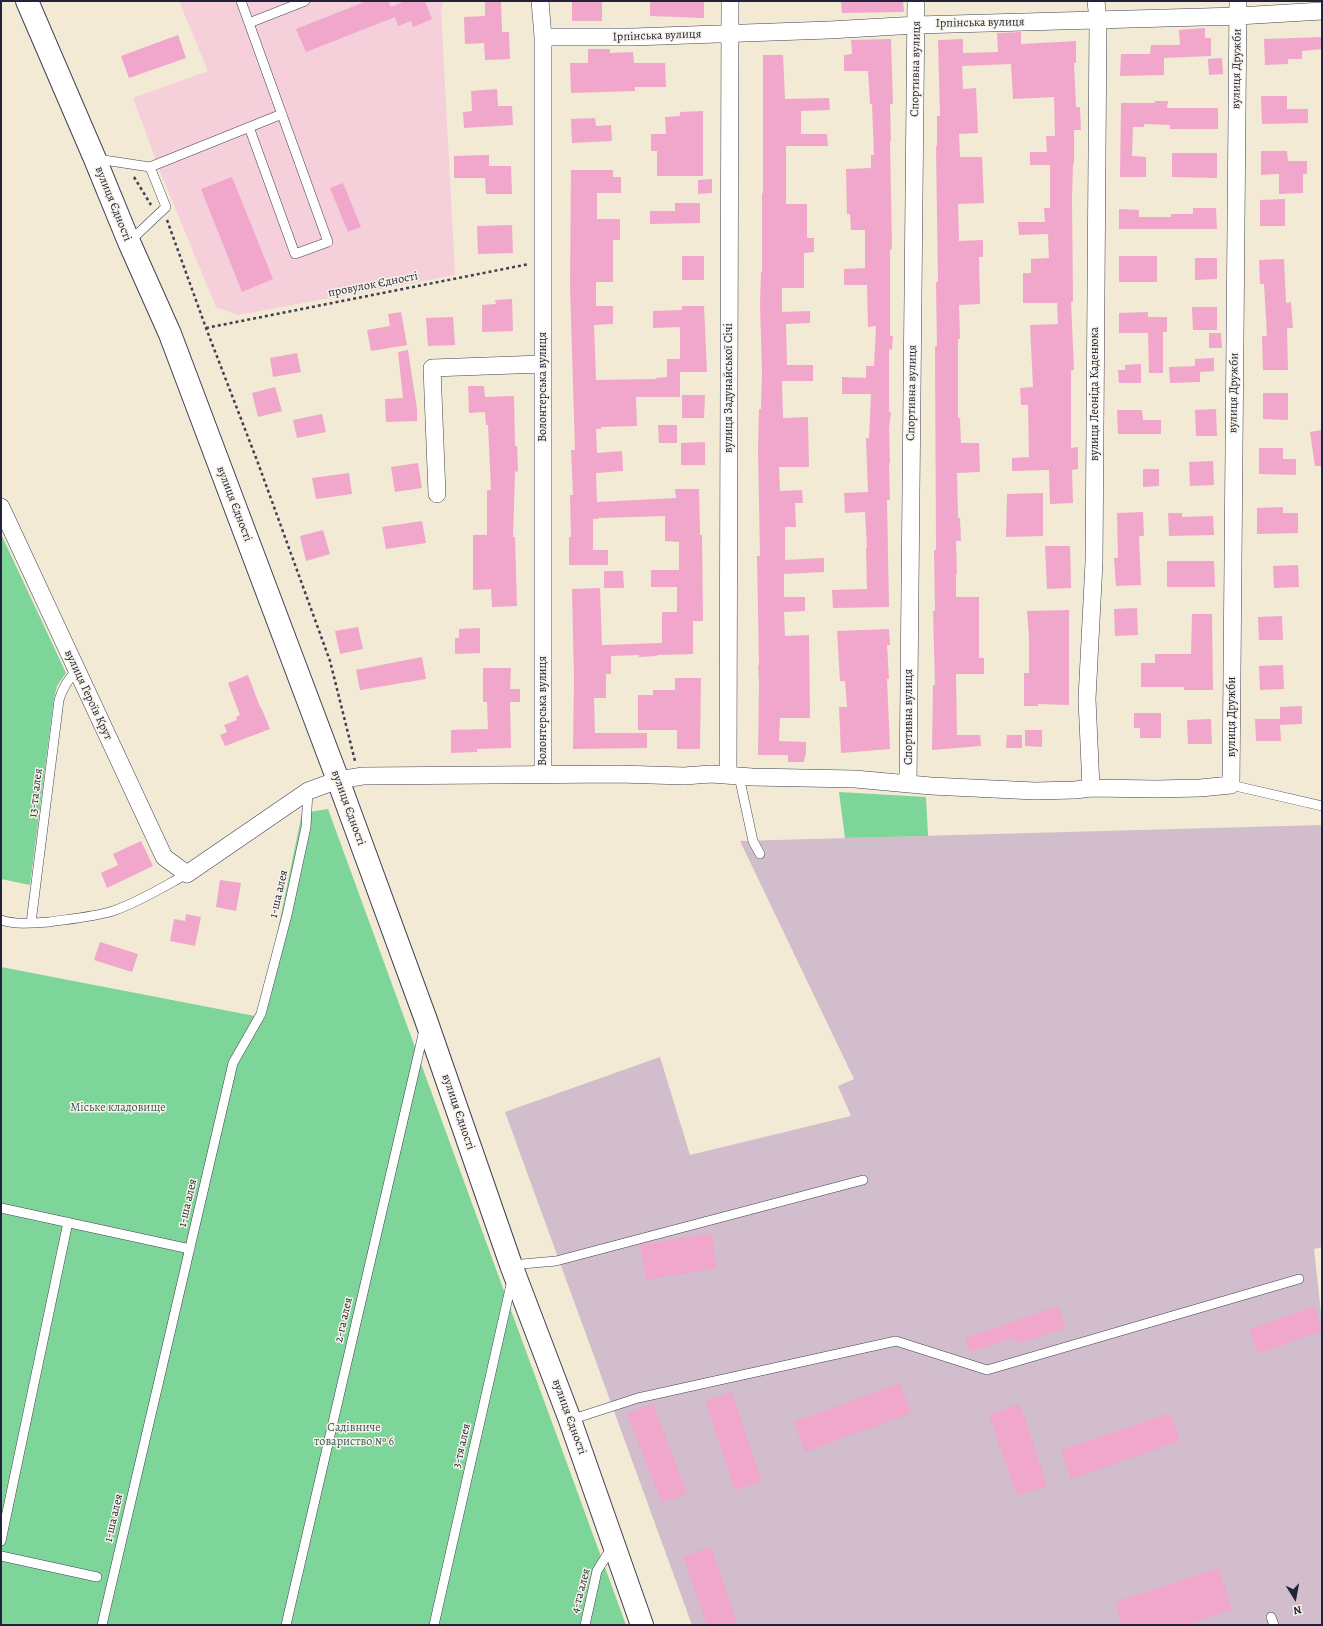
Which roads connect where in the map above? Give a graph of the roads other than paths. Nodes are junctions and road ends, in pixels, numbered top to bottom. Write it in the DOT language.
graph roads {
  1 [pos="27,1"];
  2 [pos="241,1"];
  3 [pos="305,1"];
  4 [pos="540,1"];
  5 [pos="730,1"];
  6 [pos="916,1"];
  7 [pos="1096,1"];
  8 [pos="1238,8"];
  9 [pos="1322,11"];
  10 [pos="1098,20"];
  11 [pos="249,23"];
  12 [pos="916,24"];
  13 [pos="730,34"];
  14 [pos="543,37"];
  15 [pos="282,114"];
  16 [pos="249,127"];
  17 [pos="95,159"];
  18 [pos="150,166"];
  19 [pos="128,242"];
  20 [pos="542,364"];
  21 [pos="437,494"];
  22 [pos="1,507"];
  23 [pos="77,670"];
  24 [pos="543,774"];
  25 [pos="733,776"];
  26 [pos="338,780"];
  27 [pos="908,784"];
  28 [pos="1231,785"];
  29 [pos="1091,788"];
  30 [pos="308,791"];
  31 [pos="1322,806"];
  32 [pos="760,854"];
  33 [pos="187,874"];
  34 [pos="1,920"];
  35 [pos="31,923"];
  36 [pos="426,1020"];
  37 [pos="863,1180"];
  38 [pos="1,1208"];
  39 [pos="68,1222"];
  40 [pos="190,1249"];
  41 [pos="513,1269"];
  42 [pos="1299,1279"];
  43 [pos="570,1420"];
  44 [pos="1,1540"];
  45 [pos="614,1544"];
  46 [pos="1,1556"];
  47 [pos="97,1577"];
  48 [pos="102,1625"];
  49 [pos="286,1625"];
  50 [pos="434,1625"];
  51 [pos="585,1625"];
  52 [pos="642,1625"];
  1 -- 17 [label="main road, вулиця Єдності"];
  2 -- 11 [label="lane"];
  3 -- 11 [label="lane"];
  4 -- 14 [label="street, Волонтерська вулиця"];
  5 -- 13 [label="street, вулиця Задунайської Січі"];
  6 -- 12 [label="street, Спортивна вулиця"];
  7 -- 10 [label="street, вулиця Леоніда Каденюка"];
  8 -- 9 [label="street, Ірпінська вулиця"];
  8 -- 10 [label="street, Ірпінська вулиця"];
  8 -- 28 [label="street, вулиця Дружби"];
  10 -- 12 [label="street, Ірпінська вулиця"];
  10 -- 29 [label="street, вулиця Леоніда Каденюка"];
  11 -- 15 [label="lane"];
  12 -- 13 [label="street, Ірпінська вулиця"];
  12 -- 27 [label="street, Спортивна вулиця"];
  13 -- 14 [label="street, Ірпінська вулиця"];
  13 -- 25 [label="street, вулиця Задунайської Січі"];
  14 -- 20 [label="street, Волонтерська вулиця"];
  15 -- 16 [label="lane"];
  15 -- 16 [label="lane"];
  16 -- 18 [label="lane"];
  17 -- 18 [label="lane"];
  17 -- 19 [label="main road, вулиця Єдності"];
  18 -- 19 [label="lane"];
  19 -- 26 [label="main road, вулиця Єдності"];
  20 -- 21 [label="street"];
  20 -- 24 [label="street, Волонтерська вулиця"];
  22 -- 23 [label="street, вулиця Героїв Крут"];
  23 -- 33 [label="street, вулиця Героїв Крут"];
  23 -- 35 [label="lane, 13-та алея"];
  24 -- 25 [label="street"];
  24 -- 26 [label="street"];
  25 -- 27 [label="street"];
  25 -- 32 [label="lane"];
  26 -- 30 [label="street"];
  26 -- 36 [label="main road, вулиця Єдності"];
  27 -- 29 [label="street"];
  28 -- 29 [label="street"];
  28 -- 31 [label="lane"];
  30 -- 33 [label="street"];
  30 -- 40 [label="lane, 1-ша алея"];
  33 -- 35 [label="lane"];
  34 -- 35 [label="lane"];
  36 -- 41 [label="main road, вулиця Єдності"];
  36 -- 49 [label="lane, 2-га алея"];
  37 -- 41 [label="lane"];
  38 -- 39 [label="lane"];
  39 -- 40 [label="lane"];
  39 -- 44 [label="lane"];
  40 -- 48 [label="lane, 1-ша алея"];
  41 -- 43 [label="main road, вулиця Єдності"];
  41 -- 50 [label="lane, 3-тя алея"];
  42 -- 43 [label="lane"];
  43 -- 45 [label="main road, вулиця Єдності"];
  45 -- 51 [label="lane, 4-та алея"];
  45 -- 52 [label="main road, вулиця Єдності"];
  46 -- 47 [label="lane"];
}
